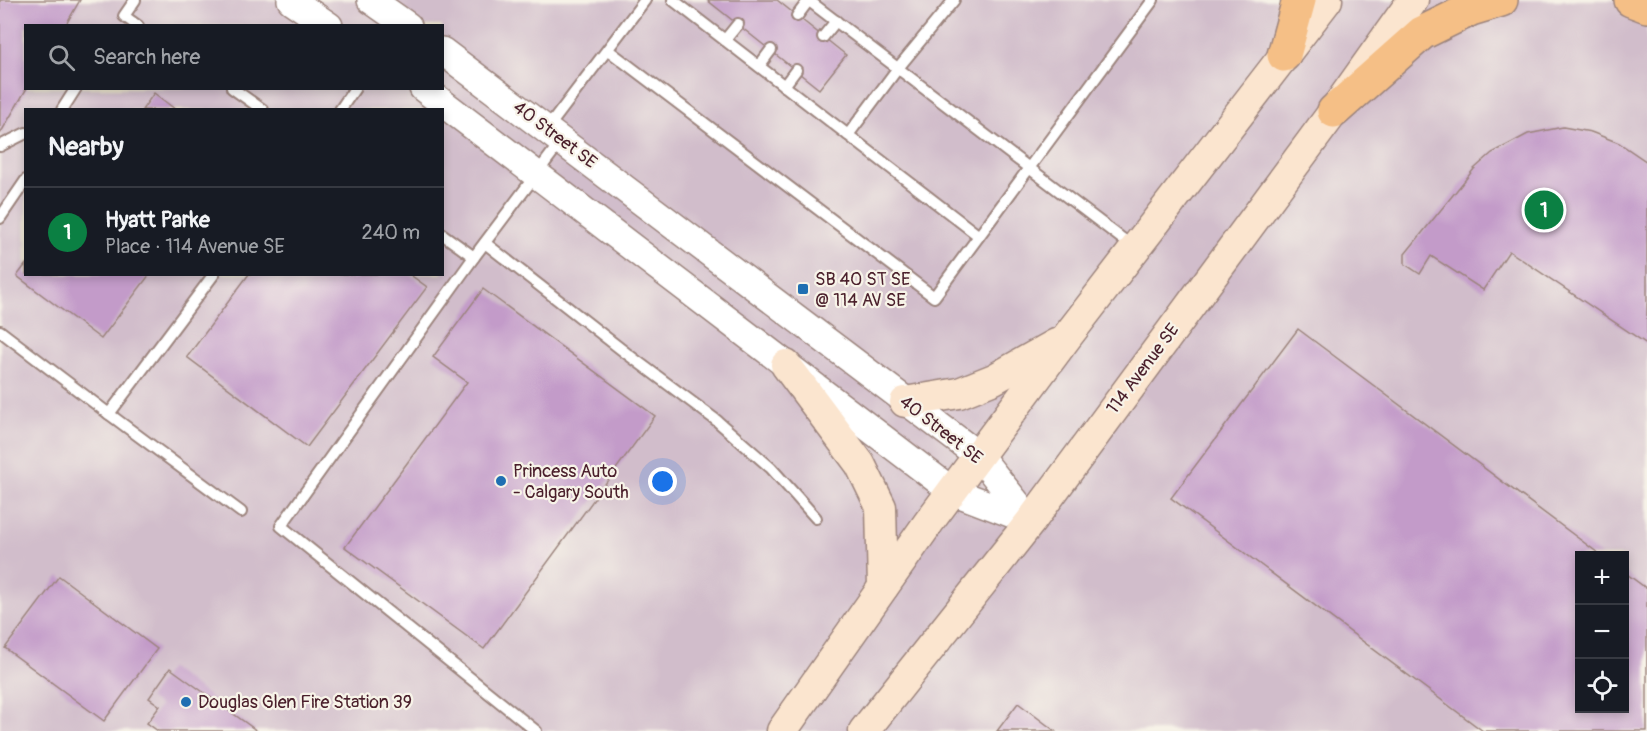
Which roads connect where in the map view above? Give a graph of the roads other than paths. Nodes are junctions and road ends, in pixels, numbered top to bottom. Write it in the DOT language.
graph roads {
  1 [pos="135,0"];
  2 [pos="291,0"];
  3 [pos="645,0"];
  4 [pos="673,0"];
  5 [pos="809,0"];
  6 [pos="954,0"];
  7 [pos="1153,0"];
  8 [pos="1299,0"];
  9 [pos="1327,0"];
  10 [pos="1413,0"];
  11 [pos="1501,0"];
  12 [pos="1631,0"];
  13 [pos="1647,6"];
  14 [pos="797,16"];
  15 [pos="121,21"];
  16 [pos="836,21"];
  17 [pos="326,24"];
  18 [pos="738,24"];
  19 [pos="823,37"];
  20 [pos="725,40"];
  21 [pos="608,50"];
  22 [pos="771,50"];
  23 [pos="444,52"];
  24 [pos="1284,55"];
  25 [pos="759,66"];
  26 [pos="898,68"];
  27 [pos="796,70"];
  28 [pos="784,86"];
  29 [pos="75,90"];
  30 [pos="235,90"];
  31 [pos="354,90"];
  32 [pos="426,90"];
  33 [pos="63,108"];
  34 [pos="260,108"];
  35 [pos="341,108"];
  36 [pos="1334,111"];
  37 [pos="24,134"];
  38 [pos="555,135"];
  39 [pos="848,135"];
  40 [pos="0,146"];
  41 [pos="1030,168"];
  42 [pos="536,174"];
  43 [pos="24,183"];
  44 [pos="0,218"];
  45 [pos="444,235"];
  46 [pos="979,236"];
  47 [pos="485,243"];
  48 [pos="1136,250"];
  49 [pos="474,257"];
  50 [pos="212,276"];
  51 [pos="0,331"];
  52 [pos="1066,338"];
  53 [pos="786,365"];
  54 [pos="905,402"];
  55 [pos="109,414"];
  56 [pos="979,456"];
  57 [pos="952,491"];
  58 [pos="241,512"];
  59 [pos="816,518"];
  60 [pos="1031,521"];
  61 [pos="883,586"];
  62 [pos="536,731"];
  63 [pos="782,731"];
  64 [pos="864,731"];
  1 -- 15 [label="lane"];
  2 -- 17 [label="street"];
  3 -- 21 [label="lane"];
  4 -- 20 [label="lane"];
  5 -- 14 [label="lane"];
  5 -- 16 [label="lane"];
  6 -- 26 [label="lane"];
  7 -- 41 [label="lane"];
  8 -- 24 [label="main road"];
  9 -- 24 [label="main road"];
  10 -- 36 [label="main road, 114 Avenue SE"];
  11 -- 36 [label="main road"];
  12 -- 13 [label="main road"];
  16 -- 19 [label="lane"];
  16 -- 26 [label="lane"];
  18 -- 20 [label="lane"];
  20 -- 25 [label="lane"];
  21 -- 38 [label="lane"];
  21 -- 46 [label="lane"];
  22 -- 25 [label="lane"];
  23 -- 38 [label="street, 40 Street SE"];
  24 -- 48 [label="main road"];
  25 -- 28 [label="lane"];
  26 -- 39 [label="lane"];
  26 -- 41 [label="lane"];
  27 -- 28 [label="lane"];
  28 -- 39 [label="lane"];
  29 -- 33 [label="lane"];
  30 -- 34 [label="lane"];
  31 -- 35 [label="lane"];
  32 -- 42 [label="street"];
  36 -- 60 [label="main road, 114 Avenue SE"];
  37 -- 40 [label="lane"];
  38 -- 42 [label="lane"];
  38 -- 54 [label="street, 40 Street SE"];
  39 -- 46 [label="lane"];
  41 -- 46 [label="lane"];
  41 -- 48 [label="lane"];
  42 -- 47 [label="lane"];
  42 -- 53 [label="street"];
  43 -- 44 [label="lane"];
  45 -- 49 [label="lane"];
  47 -- 49 [label="lane"];
  47 -- 59 [label="lane"];
  48 -- 52 [label="main road"];
  49 -- 62 [label="lane"];
  50 -- 55 [label="lane"];
  51 -- 55 [label="lane"];
  52 -- 54 [label="main road"];
  52 -- 56 [label="main road"];
  53 -- 57 [label="street"];
  53 -- 61 [label="main road"];
  54 -- 56 [label="street, 40 Street SE"];
  55 -- 58 [label="lane"];
  56 -- 57 [label="main road"];
  56 -- 60 [label="street, 40 Street SE"];
  57 -- 60 [label="street"];
  57 -- 61 [label="main road"];
  60 -- 64 [label="main road, 114 Avenue SE"];
  61 -- 63 [label="main road"];
}
